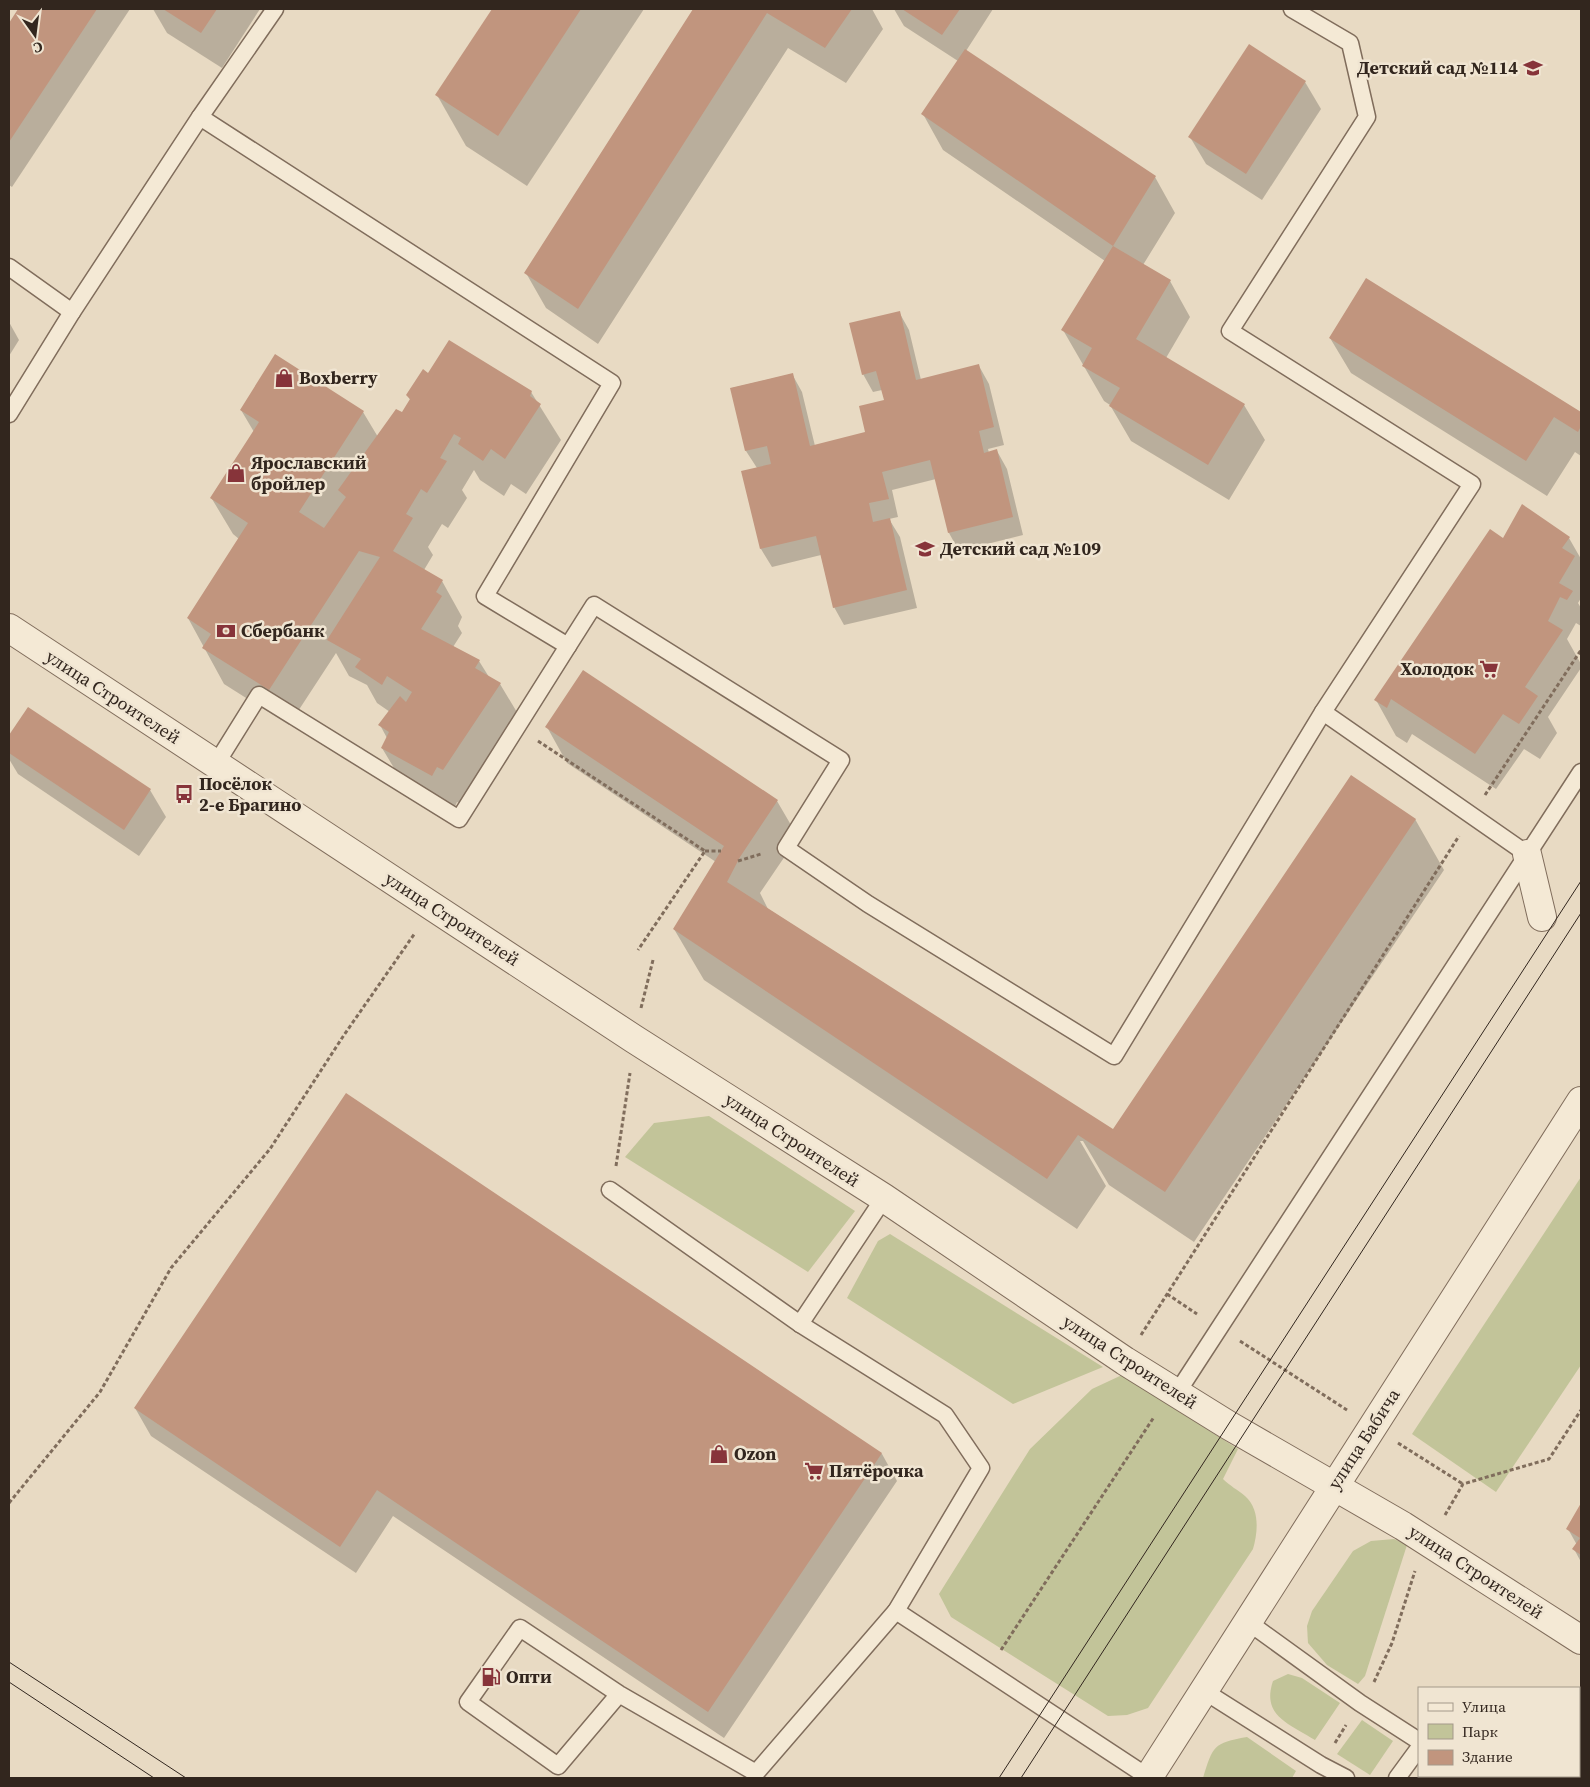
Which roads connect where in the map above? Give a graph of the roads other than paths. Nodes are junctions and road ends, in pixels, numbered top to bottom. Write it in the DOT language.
graph roads {
  1 [pos="275,9"];
  2 [pos="1292,9"];
  3 [pos="200,116"];
  4 [pos="9,268"];
  5 [pos="72,312"];
  6 [pos="9,414"];
  7 [pos="9,628"];
  8 [pos="568,646"];
  9 [pos="1323,712"];
  10 [pos="216,764"];
  11 [pos="1581,772"];
  12 [pos="1527,854"];
  13 [pos="1542,917"];
  14 [pos="1581,1101"];
  15 [pos="610,1190"];
  16 [pos="884,1198"];
  17 [pos="800,1324"];
  18 [pos="1174,1392"];
  19 [pos="1334,1485"];
  20 [pos="896,1611"];
  21 [pos="1248,1622"];
  22 [pos="1581,1640"];
  23 [pos="1204,1692"];
  24 [pos="619,1694"];
  25 [pos="1418,1740"];
  26 [pos="1418,1749"];
  27 [pos="1148,1778"];
  28 [pos="1346,1778"];
  29 [pos="1397,1778"];
  1 -- 3 [label="lane"];
  2 -- 9 [label="lane"];
  3 -- 5 [label="lane"];
  3 -- 8 [label="lane"];
  4 -- 5 [label="lane"];
  5 -- 6 [label="lane"];
  7 -- 10 [label="street, улица Строителей"];
  8 -- 9 [label="lane"];
  8 -- 10 [label="lane"];
  9 -- 12 [label="lane"];
  10 -- 16 [label="street, улица Строителей"];
  11 -- 12 [label="lane"];
  12 -- 13 [label="street"];
  12 -- 18 [label="lane"];
  14 -- 19 [label="street, улица Бабича"];
  15 -- 17 [label="lane"];
  16 -- 17 [label="lane"];
  16 -- 18 [label="street, улица Строителей"];
  17 -- 20 [label="lane"];
  18 -- 19 [label="street, улица Строителей"];
  19 -- 21 [label="street, улица Бабича"];
  19 -- 22 [label="street, улица Строителей"];
  20 -- 24 [label="lane"];
  20 -- 27 [label="lane"];
  21 -- 23 [label="street, улица Бабича"];
  21 -- 25 [label="lane"];
  23 -- 27 [label="street, улица Бабича"];
  23 -- 28 [label="lane"];
  24 -- 24 [label="lane"];
  26 -- 29 [label="lane"];
}
